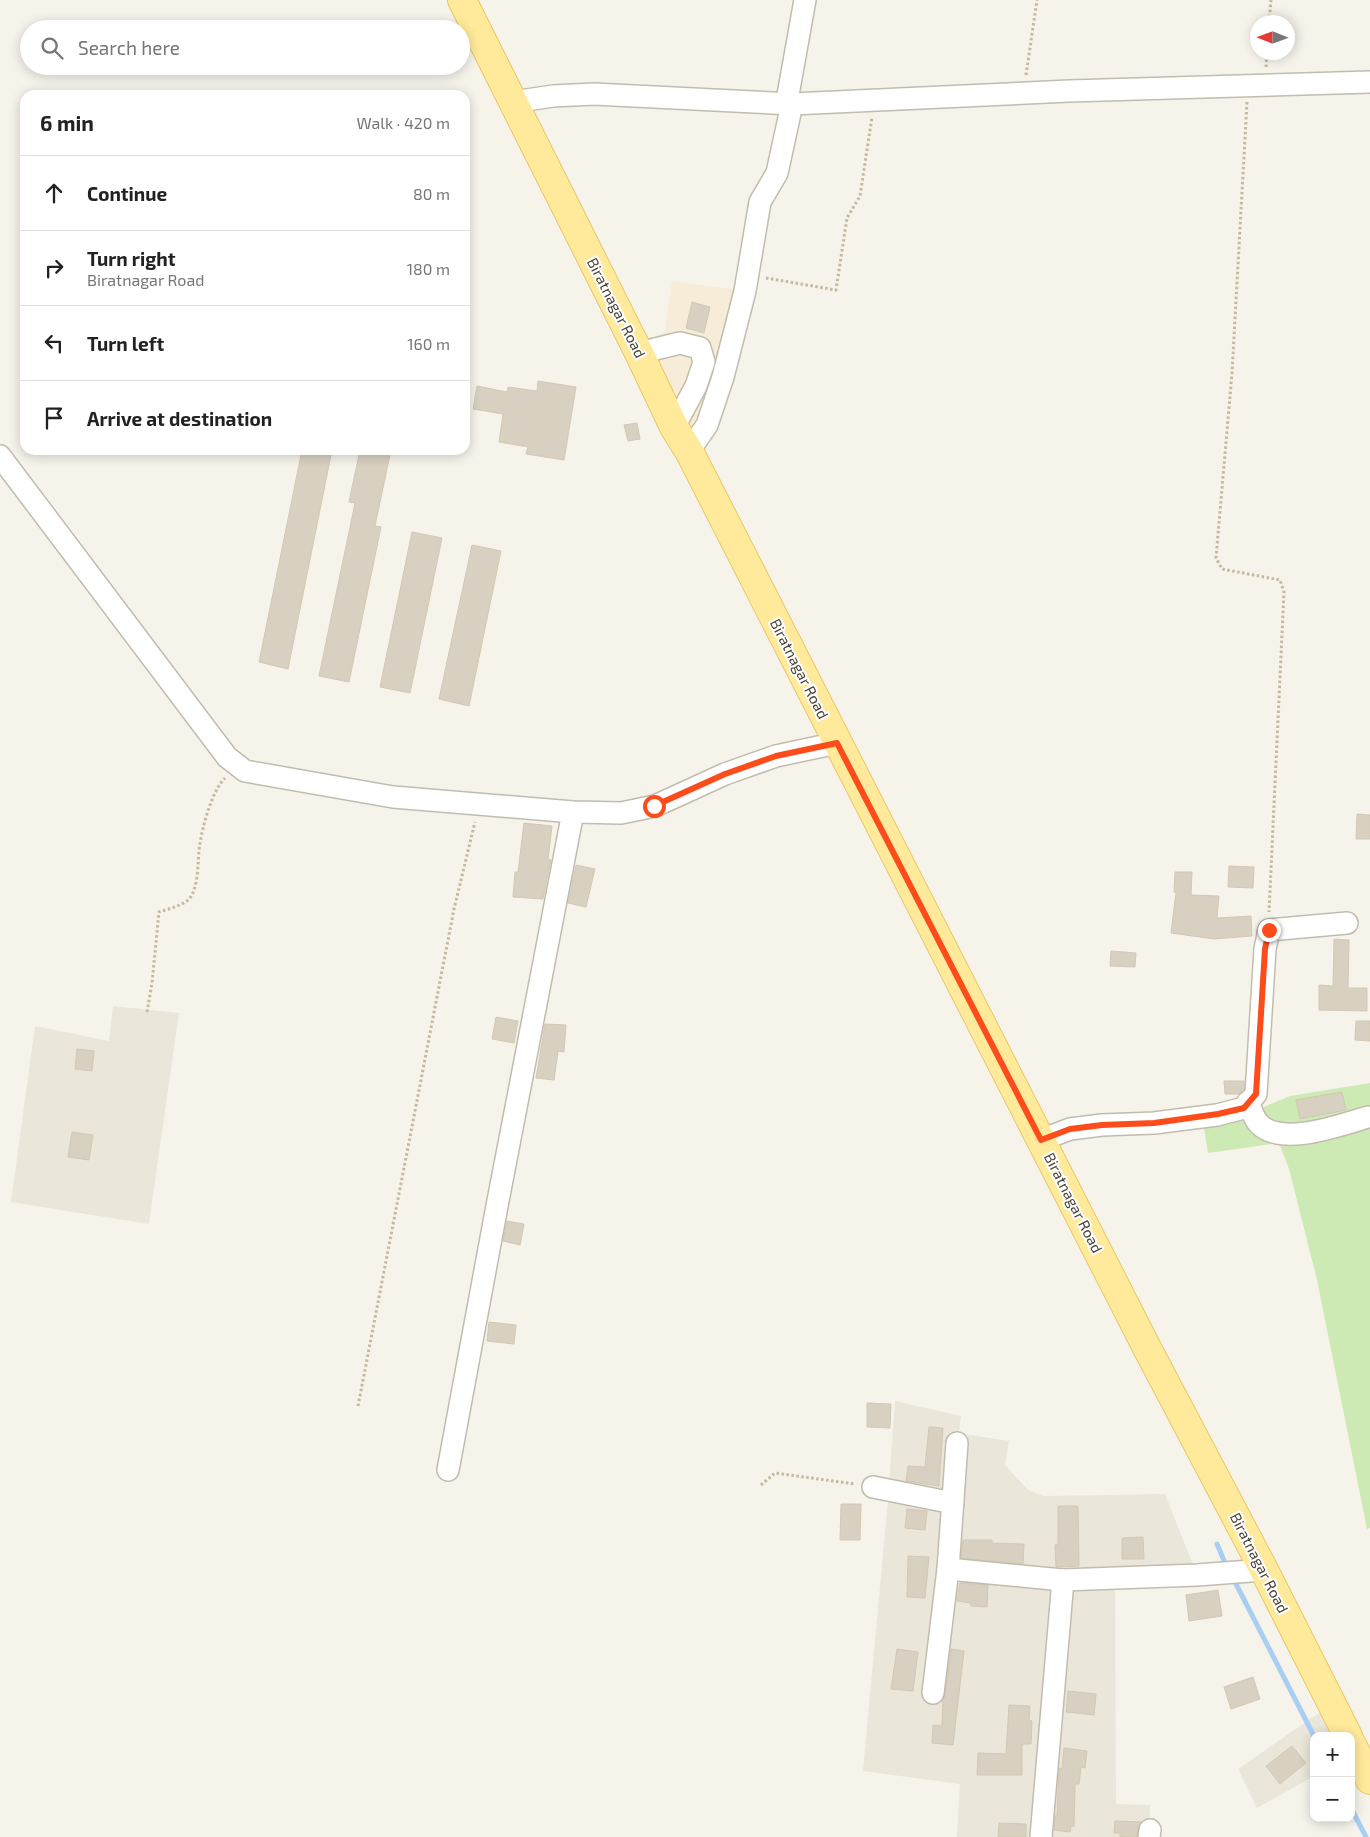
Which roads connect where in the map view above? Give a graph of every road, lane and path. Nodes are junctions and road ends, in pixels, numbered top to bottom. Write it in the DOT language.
graph roads {
  1 [pos="462,0"];
  2 [pos="805,0"];
  3 [pos="1038,0"];
  4 [pos="1271,0"];
  5 [pos="1270,15"];
  6 [pos="1267,60"];
  7 [pos="1370,82"];
  8 [pos="1248,85"];
  9 [pos="1024,93"];
  10 [pos="875,99"];
  11 [pos="513,102"];
  12 [pos="792,104"];
  13 [pos="748,275"];
  14 [pos="639,353"];
  15 [pos="674,427"];
  16 [pos="689,451"];
  17 [pos="0,456"];
  18 [pos="837,743"];
  19 [pos="239,766"];
  20 [pos="478,805"];
  21 [pos="573,812"];
  22 [pos="1347,923"];
  23 [pos="1269,930"];
  24 [pos="147,1012"];
  25 [pos="1248,1102"];
  26 [pos="1368,1117"];
  27 [pos="1041,1140"];
  28 [pos="358,1406"];
  29 [pos="957,1443"];
  30 [pos="448,1470"];
  31 [pos="762,1485"];
  32 [pos="873,1487"];
  33 [pos="953,1503"];
  34 [pos="948,1569"];
  35 [pos="1264,1570"];
  36 [pos="1062,1580"];
  37 [pos="933,1692"];
  38 [pos="1346,1732"];
  39 [pos="1355,1751"];
  40 [pos="1370,1780"];
  41 [pos="1041,1837"];
  1 -- 11 [label="main road, Biratnagar Road"];
  2 -- 12 [label="street"];
  3 -- 9 [label="path"];
  4 -- 5 [label="path"];
  6 -- 8 [label="path"];
  7 -- 8 [label="street"];
  8 -- 9 [label="street"];
  8 -- 23 [label="path"];
  9 -- 10 [label="street"];
  10 -- 12 [label="street"];
  10 -- 13 [label="path"];
  11 -- 12 [label="street"];
  11 -- 14 [label="main road, Biratnagar Road"];
  12 -- 13 [label="street"];
  13 -- 16 [label="street"];
  14 -- 15 [label="main road, Biratnagar Road"];
  14 -- 15 [label="street"];
  15 -- 16 [label="main road, Biratnagar Road"];
  16 -- 18 [label="main road, Biratnagar Road"];
  17 -- 19 [label="street"];
  18 -- 21 [label="street"];
  18 -- 27 [label="main road, Biratnagar Road"];
  19 -- 20 [label="street"];
  19 -- 24 [label="path"];
  20 -- 21 [label="street"];
  20 -- 28 [label="path"];
  21 -- 30 [label="street"];
  22 -- 23 [label="street"];
  23 -- 25 [label="street"];
  25 -- 26 [label="street"];
  25 -- 27 [label="street"];
  27 -- 35 [label="main road, Biratnagar Road"];
  29 -- 33 [label="street"];
  31 -- 32 [label="path"];
  32 -- 33 [label="street"];
  33 -- 34 [label="street"];
  34 -- 36 [label="street"];
  34 -- 37 [label="street"];
  35 -- 36 [label="street"];
  35 -- 38 [label="main road, Biratnagar Road"];
  36 -- 41 [label="street"];
  39 -- 40 [label="main road"];
}
